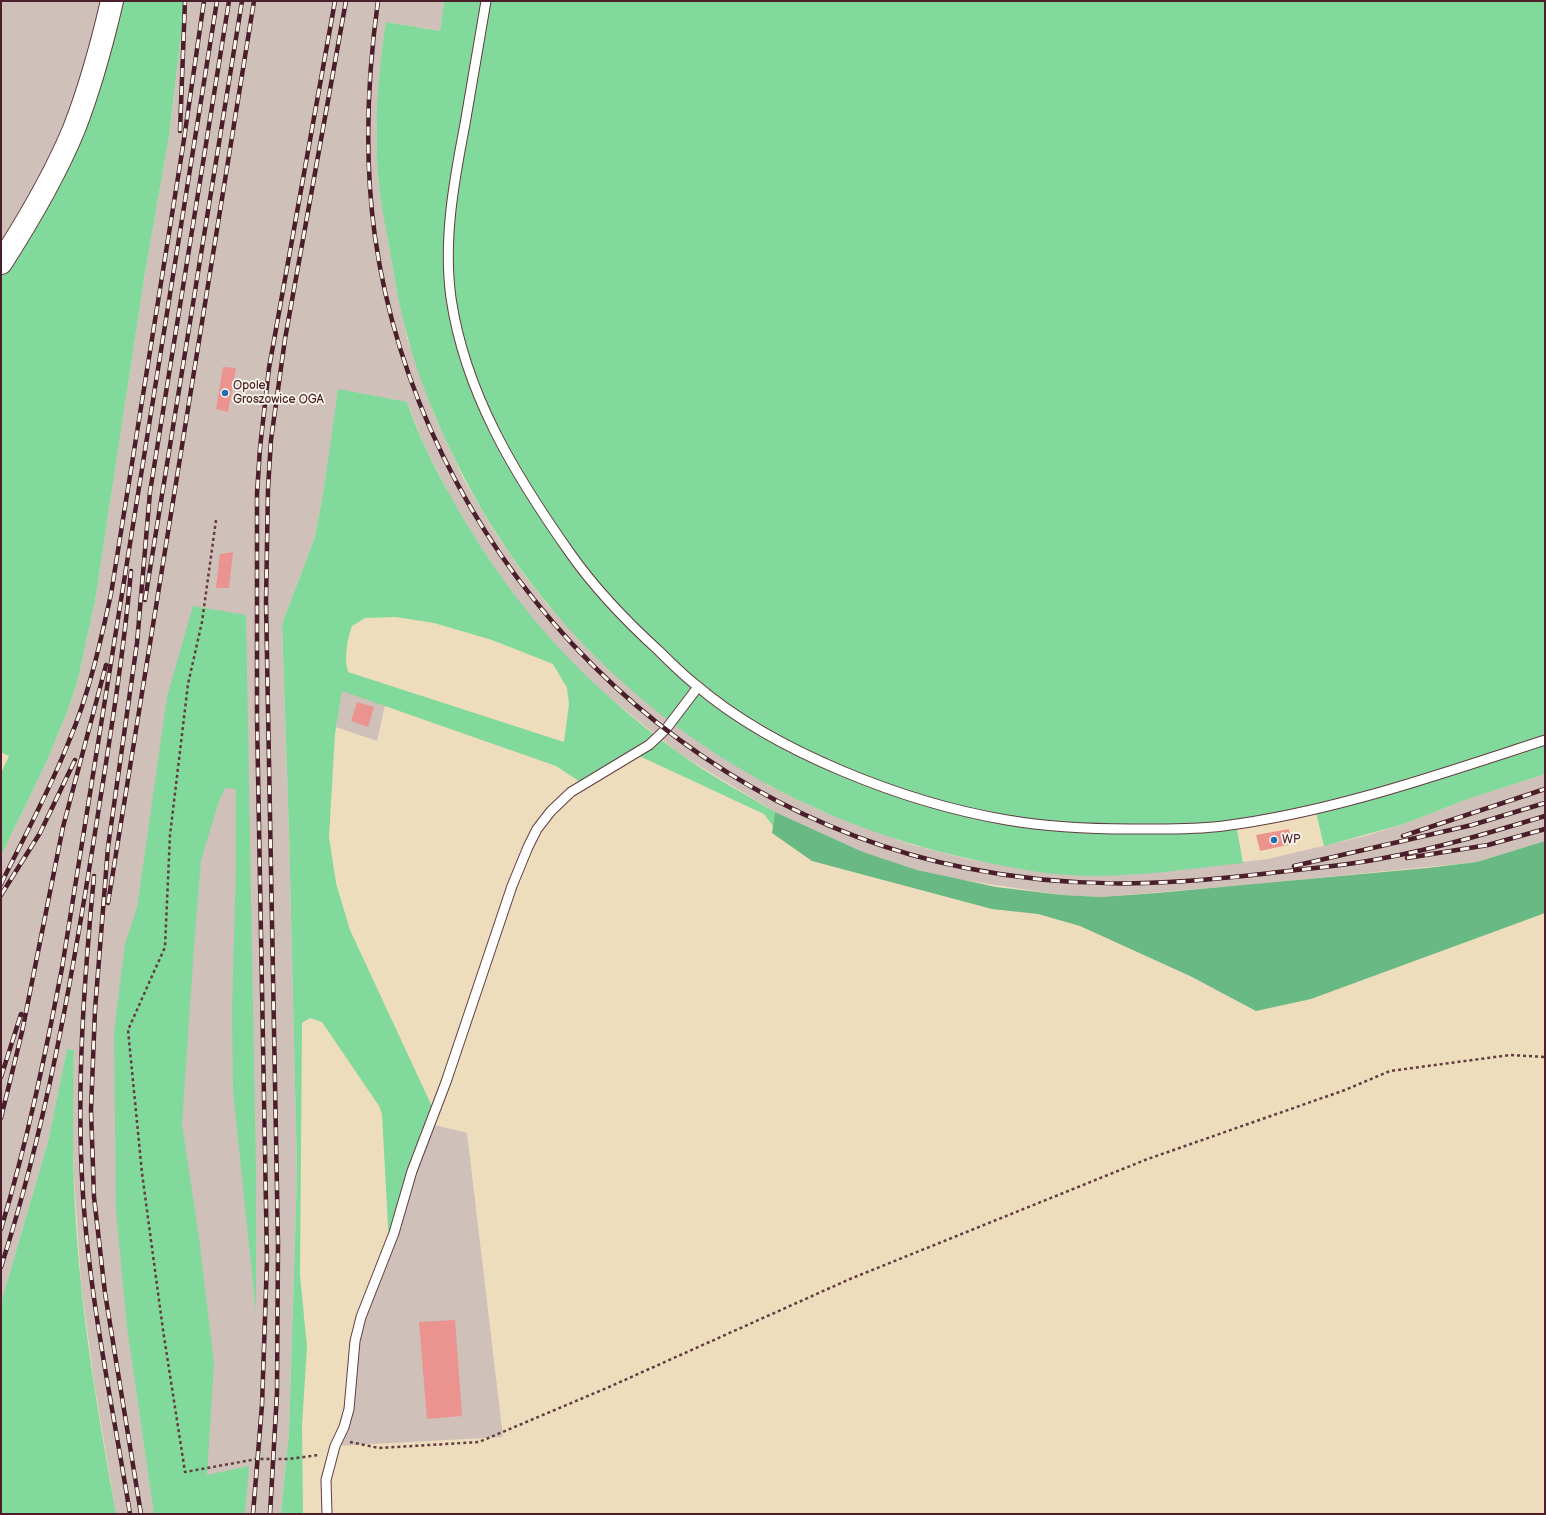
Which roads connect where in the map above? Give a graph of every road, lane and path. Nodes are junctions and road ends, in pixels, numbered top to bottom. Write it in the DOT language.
graph roads {
  1 [pos="112,1"];
  2 [pos="486,1"];
  3 [pos="1,263"];
  4 [pos="216,520"];
  5 [pos="698,687"];
  6 [pos="1545,740"];
  7 [pos="1545,1058"];
  8 [pos="338,1440"];
  9 [pos="332,1452"];
  10 [pos="328,1514"];
  1 -- 3 [label="main road"];
  2 -- 5 [label="lane"];
  4 -- 9 [label="path"];
  5 -- 6 [label="lane"];
  5 -- 8 [label="lane"];
  7 -- 8 [label="path"];
  8 -- 9 [label="lane"];
  9 -- 10 [label="lane"];
}
